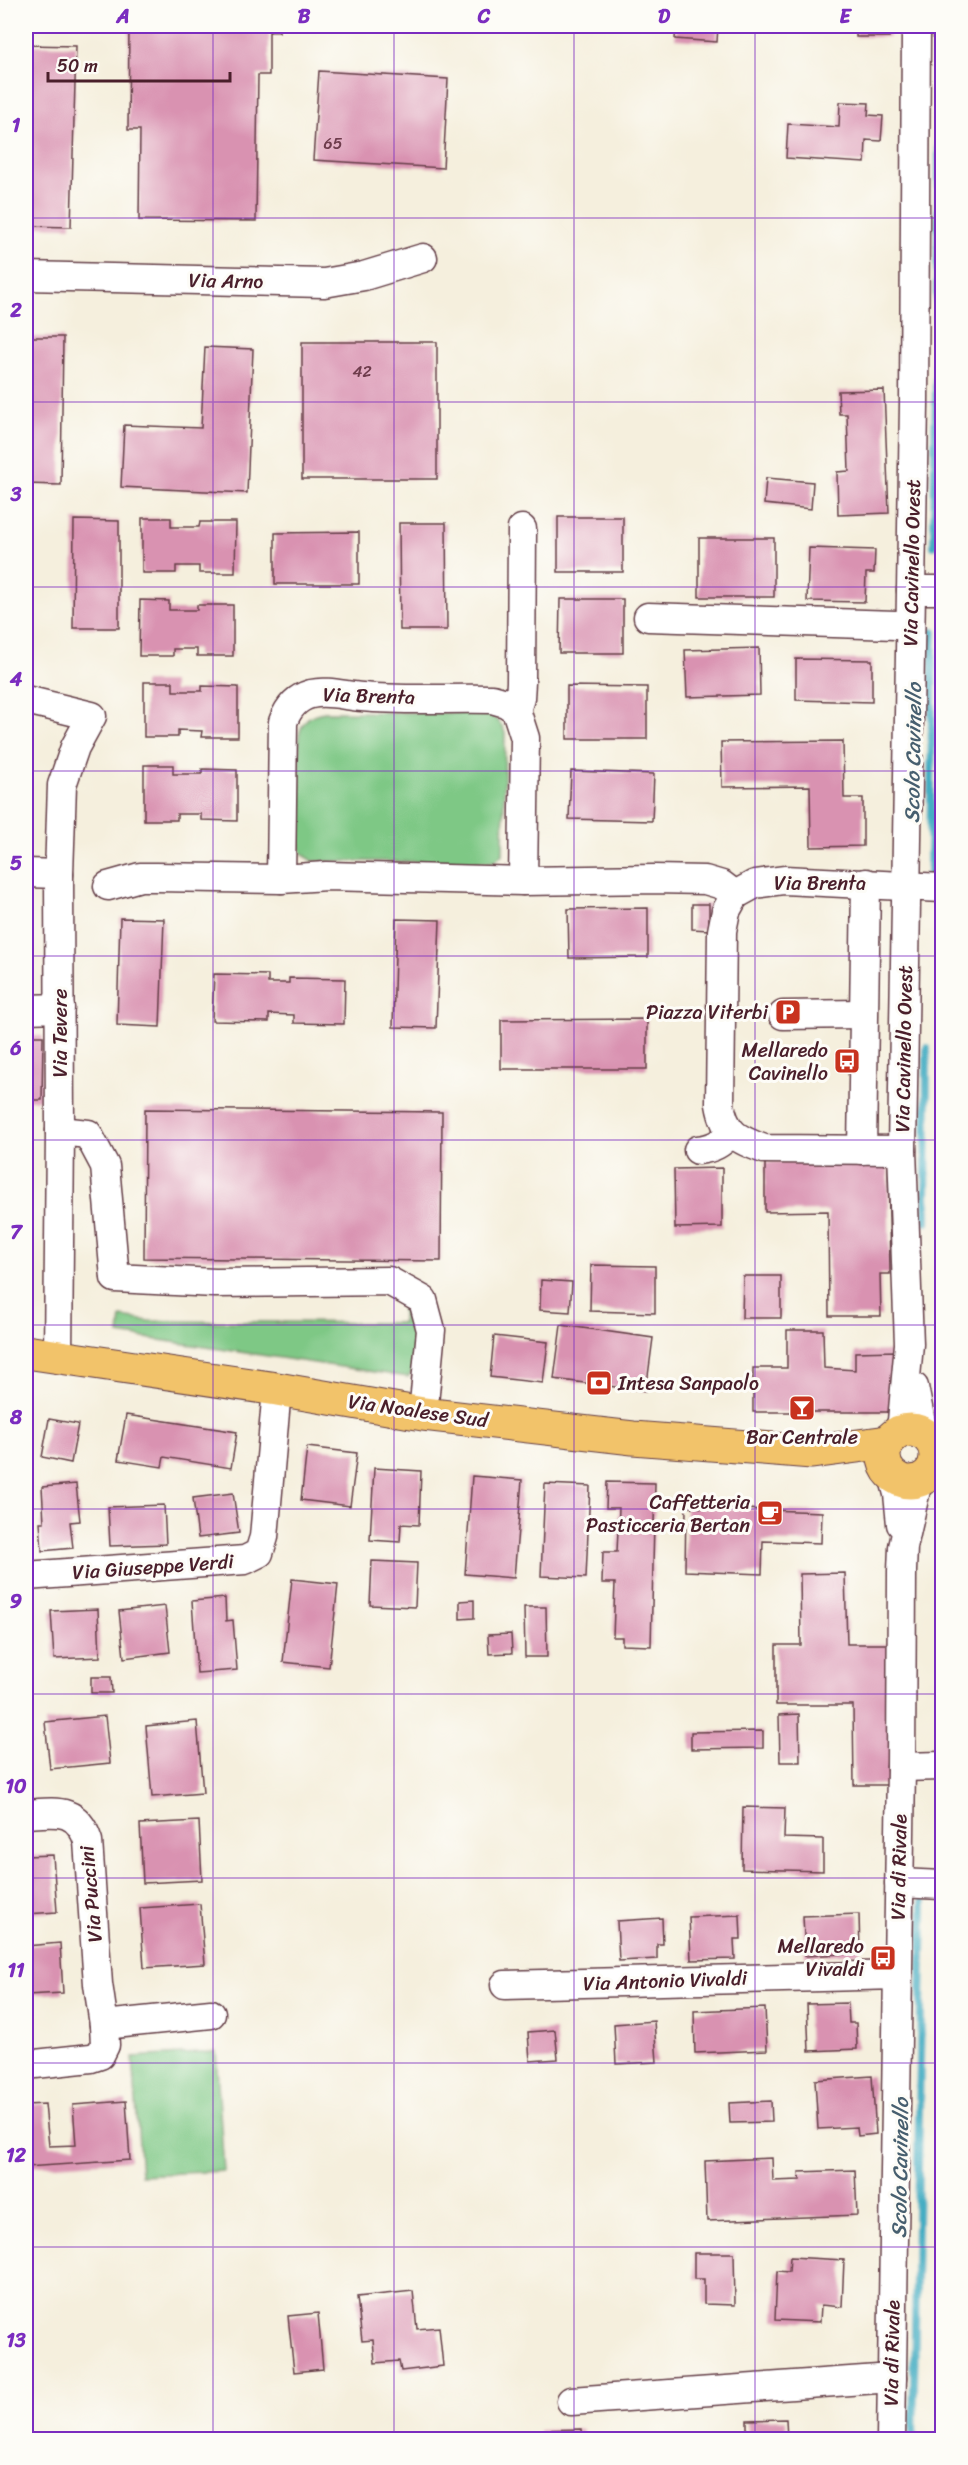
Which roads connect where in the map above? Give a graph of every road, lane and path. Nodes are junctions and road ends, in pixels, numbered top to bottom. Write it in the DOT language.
graph roads {
  1 [pos="916,26"];
  2 [pos="423,258"];
  3 [pos="26,276"];
  4 [pos="522,529"];
  5 [pos="911,590"];
  6 [pos="942,590"];
  7 [pos="648,617"];
  8 [pos="910,623"];
  9 [pos="26,700"];
  10 [pos="516,710"];
  11 [pos="26,873"];
  12 [pos="59,874"];
  13 [pos="281,879"];
  14 [pos="523,881"];
  15 [pos="866,883"];
  16 [pos="108,886"];
  17 [pos="907,886"];
  18 [pos="942,888"];
  19 [pos="735,895"];
  20 [pos="60,1008"];
  21 [pos="26,1009"];
  22 [pos="862,1014"];
  23 [pos="783,1015"];
  24 [pos="60,1131"];
  25 [pos="731,1133"];
  26 [pos="698,1149"];
  27 [pos="862,1150"];
  28 [pos="902,1150"];
  29 [pos="26,1352"];
  30 [pos="58,1357"];
  31 [pos="277,1389"];
  32 [pos="423,1414"];
  33 [pos="916,1455"];
  34 [pos="26,1576"];
  35 [pos="942,1766"];
  36 [pos="901,1767"];
  37 [pos="26,1814"];
  38 [pos="899,1883"];
  39 [pos="942,1886"];
  40 [pos="898,1975"];
  41 [pos="505,1985"];
  42 [pos="211,2013"];
  43 [pos="104,2025"];
  44 [pos="26,2065"];
  45 [pos="892,2378"];
  46 [pos="571,2401"];
  47 [pos="891,2439"];
  1 -- 5 [label="street, Via Cavinello Ovest"];
  2 -- 3 [label="street, Via Arno"];
  4 -- 10 [label="street"];
  5 -- 6 [label="street"];
  5 -- 8 [label="street, Via Cavinello Ovest"];
  7 -- 8 [label="street"];
  8 -- 17 [label="street, Via Cavinello Ovest"];
  9 -- 12 [label="street, Via Tevere"];
  10 -- 13 [label="street, Via Brenta"];
  10 -- 14 [label="street"];
  11 -- 12 [label="street"];
  12 -- 20 [label="street, Via Tevere"];
  13 -- 14 [label="street"];
  13 -- 16 [label="street"];
  14 -- 19 [label="street"];
  15 -- 17 [label="street, Via Brenta"];
  15 -- 19 [label="street, Via Brenta"];
  15 -- 22 [label="street"];
  17 -- 18 [label="street, Via Brenta"];
  17 -- 28 [label="street, Via Cavinello Ovest"];
  19 -- 25 [label="street"];
  20 -- 21 [label="street"];
  20 -- 24 [label="street, Via Tevere"];
  22 -- 23 [label="street"];
  22 -- 27 [label="street"];
  24 -- 30 [label="street, Via Tevere"];
  24 -- 32 [label="street"];
  25 -- 26 [label="street"];
  25 -- 27 [label="street"];
  27 -- 28 [label="street"];
  28 -- 33 [label="street, Via Cavinello Ovest"];
  29 -- 30 [label="main road, Via Noalese Sud"];
  30 -- 31 [label="main road, Via Noalese Sud"];
  31 -- 32 [label="main road, Via Noalese Sud"];
  31 -- 34 [label="street, Via Giuseppe Verdi"];
  32 -- 33 [label="main road, Via Noalese Sud"];
  33 -- 36 [label="street, Via di Rivale"];
  35 -- 36 [label="street"];
  36 -- 38 [label="street, Via di Rivale"];
  37 -- 43 [label="street, Via Puccini"];
  38 -- 39 [label="street"];
  38 -- 40 [label="street, Via di Rivale"];
  40 -- 41 [label="street, Via Antonio Vivaldi"];
  40 -- 45 [label="street, Via di Rivale"];
  42 -- 43 [label="street"];
  43 -- 44 [label="street, Via Puccini"];
  45 -- 46 [label="street"];
  45 -- 47 [label="street, Via di Rivale"];
}
